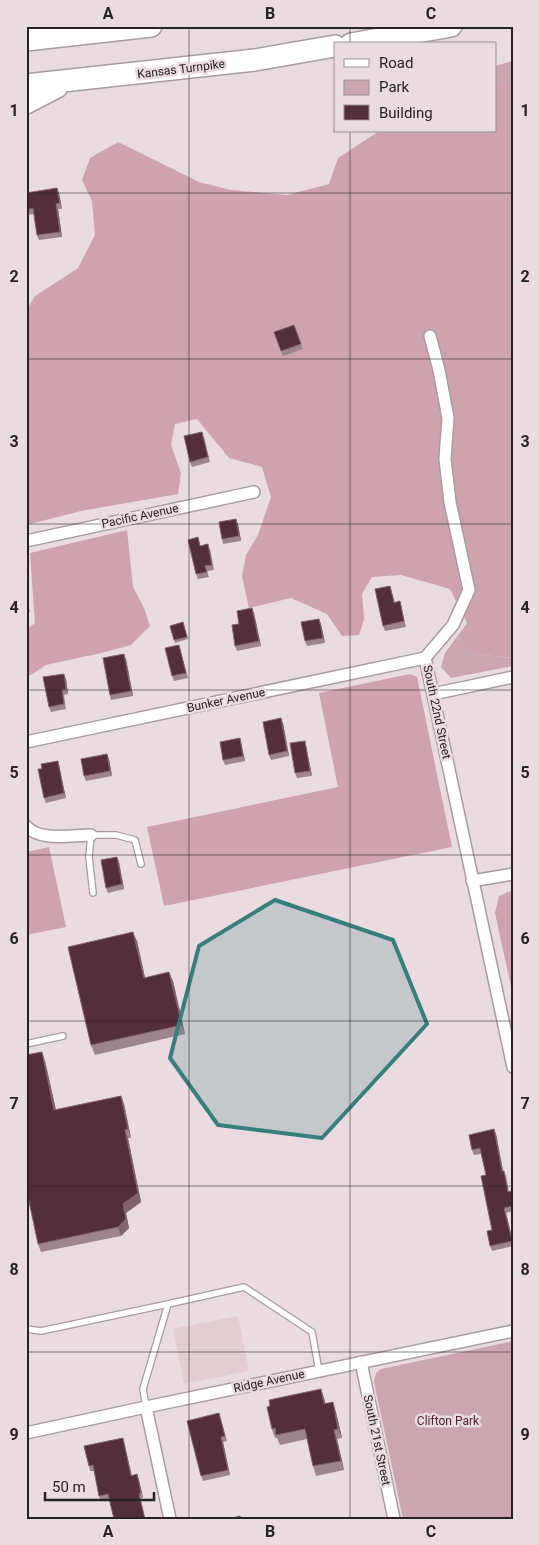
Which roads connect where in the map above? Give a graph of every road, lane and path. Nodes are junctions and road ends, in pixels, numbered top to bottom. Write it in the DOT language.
graph roads {
  1 [pos="151,26"];
  2 [pos="452,26"];
  3 [pos="116,28"];
  4 [pos="26,40"];
  5 [pos="362,42"];
  6 [pos="334,46"];
  7 [pos="66,82"];
  8 [pos="26,86"];
  9 [pos="26,103"];
  10 [pos="430,336"];
  11 [pos="254,492"];
  12 [pos="26,541"];
  13 [pos="426,658"];
  14 [pos="513,677"];
  15 [pos="432,694"];
  16 [pos="26,742"];
  17 [pos="29,829"];
  18 [pos="91,835"];
  19 [pos="142,864"];
  20 [pos="513,874"];
  21 [pos="472,882"];
  22 [pos="93,893"];
  23 [pos="63,1036"];
  24 [pos="26,1044"];
  25 [pos="513,1068"];
  26 [pos="168,1304"];
  27 [pos="26,1329"];
  28 [pos="513,1331"];
  29 [pos="361,1362"];
  30 [pos="319,1371"];
  31 [pos="146,1407"];
  32 [pos="26,1434"];
  33 [pos="170,1519"];
  34 [pos="394,1519"];
  1 -- 3 [label="highway"];
  2 -- 5 [label="highway"];
  3 -- 4 [label="highway"];
  6 -- 7 [label="highway, Kansas Turnpike"];
  7 -- 8 [label="highway, Kansas Turnpike"];
  7 -- 9 [label="highway"];
  10 -- 13 [label="street, South 22nd Street"];
  11 -- 12 [label="street, Pacific Avenue"];
  13 -- 15 [label="street, South 22nd Street"];
  13 -- 16 [label="street, Bunker Avenue"];
  14 -- 15 [label="street"];
  15 -- 21 [label="street, South 22nd Street"];
  17 -- 18 [label="street"];
  18 -- 19 [label="lane"];
  18 -- 22 [label="lane"];
  20 -- 21 [label="street"];
  21 -- 25 [label="street, South 22nd Street"];
  23 -- 24 [label="lane"];
  26 -- 27 [label="lane"];
  26 -- 30 [label="lane"];
  26 -- 31 [label="lane"];
  28 -- 29 [label="street, Ridge Avenue"];
  29 -- 30 [label="street, Ridge Avenue"];
  29 -- 34 [label="street, South 21st Street"];
  30 -- 31 [label="street, Ridge Avenue"];
  31 -- 32 [label="street, Ridge Avenue"];
  31 -- 33 [label="street"];
}
